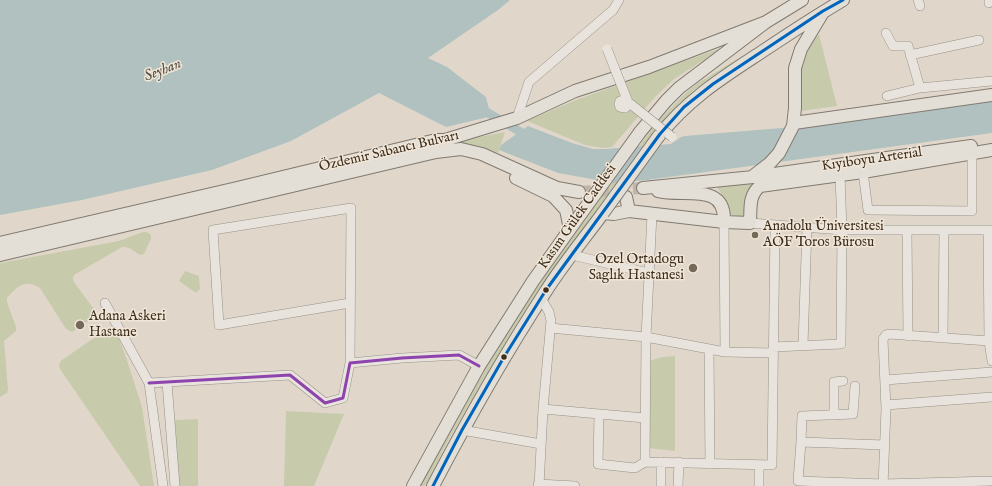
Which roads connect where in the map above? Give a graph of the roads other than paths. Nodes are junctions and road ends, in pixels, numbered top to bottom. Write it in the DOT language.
graph roads {
  1 [pos="619,0"];
  2 [pos="802,0"];
  3 [pos="843,0"];
  4 [pos="823,11"];
  5 [pos="766,22"];
  6 [pos="886,33"];
  7 [pos="979,40"];
  8 [pos="607,50"];
  9 [pos="910,55"];
  10 [pos="992,80"];
  11 [pos="920,88"];
  12 [pos="992,95"];
  13 [pos="887,96"];
  14 [pos="517,118"];
  15 [pos="793,124"];
  16 [pos="672,137"];
  17 [pos="992,143"];
  18 [pos="992,150"];
  19 [pos="439,152"];
  20 [pos="972,154"];
  21 [pos="863,172"];
  22 [pos="840,175"];
  23 [pos="753,177"];
  24 [pos="622,185"];
  25 [pos="579,192"];
  26 [pos="629,211"];
  27 [pos="603,213"];
  28 [pos="652,214"];
  29 [pos="724,222"];
  30 [pos="750,223"];
  31 [pos="775,225"];
  32 [pos="807,227"];
  33 [pos="570,229"];
  34 [pos="842,230"];
  35 [pos="907,230"];
  36 [pos="944,230"];
  37 [pos="990,230"];
  38 [pos="0,242"];
  39 [pos="0,255"];
  40 [pos="572,255"];
  41 [pos="648,273"];
  42 [pos="541,298"];
  43 [pos="105,303"];
  44 [pos="350,303"];
  45 [pos="990,321"];
  46 [pos="550,328"];
  47 [pos="908,336"];
  48 [pos="646,337"];
  49 [pos="943,338"];
  50 [pos="989,341"];
  51 [pos="803,345"];
  52 [pos="709,350"];
  53 [pos="773,350"];
  54 [pos="725,352"];
  55 [pos="992,361"];
  56 [pos="350,363"];
  57 [pos="479,366"];
  58 [pos="992,372"];
  59 [pos="885,380"];
  60 [pos="843,381"];
  61 [pos="167,382"];
  62 [pos="149,383"];
  63 [pos="855,386"];
  64 [pos="992,397"];
  65 [pos="886,405"];
  66 [pos="543,409"];
  67 [pos="599,414"];
  68 [pos="834,415"];
  69 [pos="645,418"];
  70 [pos="462,430"];
  71 [pos="801,442"];
  72 [pos="541,444"];
  73 [pos="885,445"];
  74 [pos="645,462"];
  75 [pos="661,462"];
  76 [pos="678,462"];
  77 [pos="710,464"];
  78 [pos="759,464"];
  79 [pos="992,481"];
  80 [pos="931,484"];
  81 [pos="539,485"];
  82 [pos="883,485"];
  83 [pos="163,486"];
  84 [pos="175,486"];
  85 [pos="413,486"];
  86 [pos="433,486"];
  87 [pos="575,486"];
  88 [pos="662,486"];
  89 [pos="678,486"];
  90 [pos="759,486"];
  1 -- 14 [label="street"];
  2 -- 5 [label="main road, Kasım Gülek Caddesi"];
  3 -- 4 [label="main road, Kasım Gülek Caddesi"];
  4 -- 15 [label="main road"];
  4 -- 24 [label="main road, Kasım Gülek Caddesi, bridge"];
  5 -- 14 [label="main road, Özdemir Sabancı Bulvarı"];
  5 -- 33 [label="main road, Kasım Gülek Caddesi, bridge"];
  6 -- 9 [label="street"];
  7 -- 9 [label="street"];
  8 -- 16 [label="street, bridge"];
  9 -- 11 [label="street"];
  10 -- 11 [label="street"];
  11 -- 13 [label="street"];
  12 -- 15 [label="main road"];
  14 -- 38 [label="main road, Özdemir Sabancı Bulvarı"];
  15 -- 23 [label="main road"];
  17 -- 23 [label="main road, Kıyıboyu Arterial"];
  18 -- 20 [label="main road"];
  19 -- 25 [label="main road, Özdemir Sabancı Bulvarı"];
  19 -- 33 [label="main road"];
  19 -- 39 [label="main road, Özdemir Sabancı Bulvarı"];
  20 -- 21 [label="main road"];
  20 -- 21 [label="street"];
  21 -- 22 [label="main road"];
  22 -- 30 [label="main road"];
  22 -- 34 [label="street"];
  23 -- 29 [label="main road"];
  24 -- 26 [label="main road"];
  24 -- 27 [label="main road, Kasım Gülek Caddesi, bridge"];
  26 -- 27 [label="main road"];
  26 -- 28 [label="main road"];
  27 -- 40 [label="main road, Kasım Gülek Caddesi"];
  28 -- 29 [label="main road"];
  28 -- 41 [label="street"];
  29 -- 30 [label="main road"];
  29 -- 54 [label="street"];
  30 -- 31 [label="street"];
  31 -- 32 [label="street"];
  31 -- 53 [label="street"];
  32 -- 34 [label="street"];
  32 -- 51 [label="street"];
  33 -- 57 [label="main road, Kasım Gülek Caddesi"];
  34 -- 35 [label="street"];
  34 -- 51 [label="street"];
  35 -- 36 [label="street"];
  35 -- 47 [label="street"];
  36 -- 37 [label="street"];
  36 -- 49 [label="street"];
  37 -- 45 [label="street"];
  40 -- 41 [label="street"];
  40 -- 42 [label="main road, Kasım Gülek Caddesi"];
  41 -- 48 [label="street"];
  42 -- 46 [label="street"];
  42 -- 70 [label="main road, Kasım Gülek Caddesi"];
  43 -- 62 [label="street"];
  44 -- 44 [label="street"];
  44 -- 56 [label="street"];
  45 -- 50 [label="street"];
  46 -- 48 [label="street"];
  46 -- 66 [label="street"];
  47 -- 49 [label="street"];
  47 -- 59 [label="street"];
  48 -- 52 [label="street"];
  48 -- 69 [label="street"];
  49 -- 50 [label="street"];
  50 -- 55 [label="street"];
  51 -- 53 [label="street"];
  52 -- 54 [label="street"];
  52 -- 77 [label="street"];
  53 -- 54 [label="street"];
  53 -- 78 [label="street"];
  56 -- 57 [label="street"];
  56 -- 61 [label="street"];
  57 -- 85 [label="main road, Kasım Gülek Caddesi"];
  58 -- 59 [label="street"];
  59 -- 65 [label="street"];
  60 -- 68 [label="street"];
  61 -- 62 [label="street"];
  61 -- 84 [label="street"];
  62 -- 83 [label="street"];
  63 -- 68 [label="street"];
  64 -- 65 [label="street"];
  65 -- 73 [label="street"];
  66 -- 67 [label="street"];
  66 -- 72 [label="street"];
  67 -- 69 [label="street"];
  67 -- 74 [label="street"];
  68 -- 71 [label="street"];
  69 -- 74 [label="street"];
  70 -- 72 [label="street"];
  70 -- 86 [label="main road, Kasım Gülek Caddesi"];
  71 -- 73 [label="street"];
  71 -- 82 [label="street"];
  72 -- 81 [label="street"];
  73 -- 82 [label="street"];
  74 -- 75 [label="street"];
  75 -- 76 [label="street"];
  75 -- 88 [label="street"];
  76 -- 77 [label="street"];
  76 -- 89 [label="street"];
  77 -- 78 [label="street"];
  78 -- 90 [label="street"];
  79 -- 80 [label="street"];
  80 -- 82 [label="street"];
  81 -- 87 [label="street"];
}
